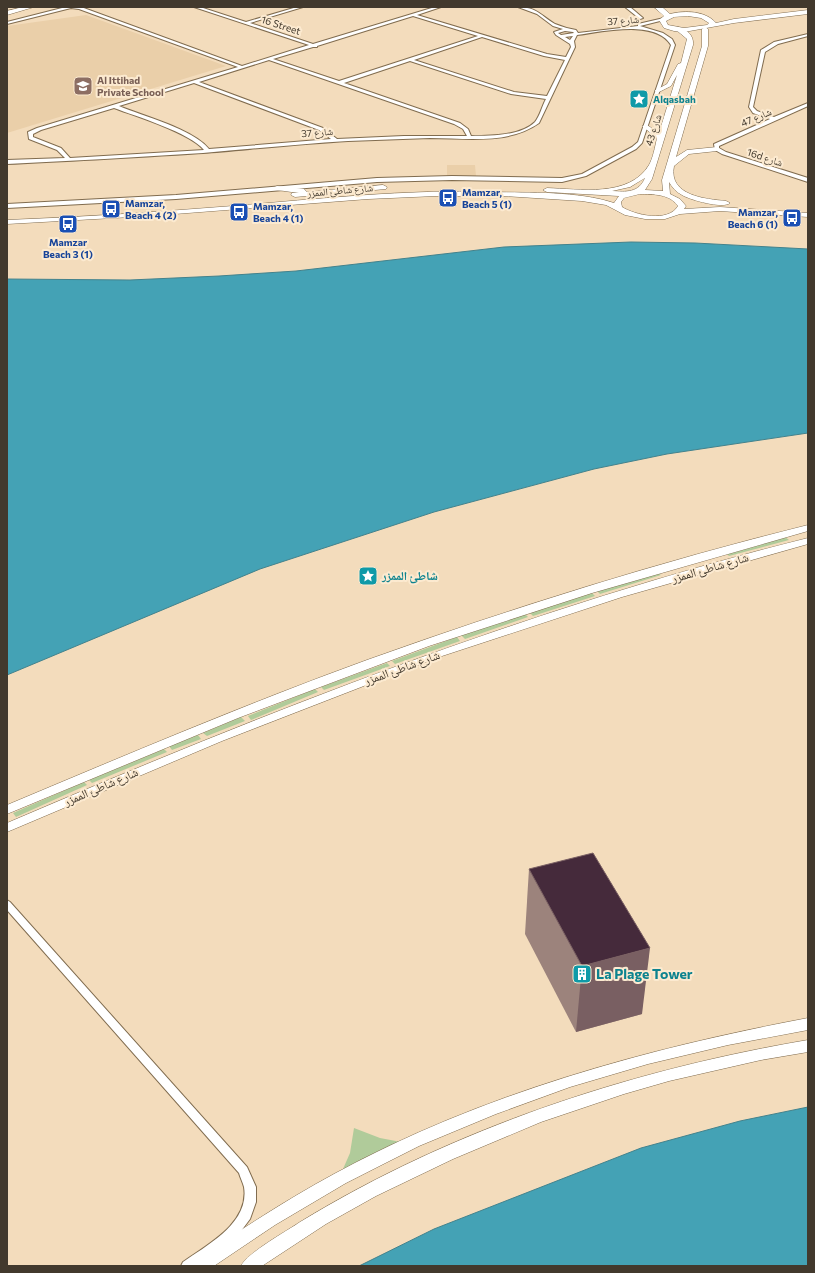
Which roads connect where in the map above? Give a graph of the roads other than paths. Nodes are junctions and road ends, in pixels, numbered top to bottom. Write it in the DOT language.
graph roads {
  1 [pos="11,7"];
  2 [pos="31,7"];
  3 [pos="70,7"];
  4 [pos="196,7"];
  5 [pos="301,7"];
  6 [pos="439,7"];
  7 [pos="520,7"];
  8 [pos="627,7"];
  9 [pos="657,7"];
  10 [pos="673,7"];
  11 [pos="807,7"];
  12 [pos="7,8"];
  13 [pos="80,8"];
  14 [pos="808,12"];
  15 [pos="7,13"];
  16 [pos="413,15"];
  17 [pos="696,15"];
  18 [pos="704,17"];
  19 [pos="641,18"];
  20 [pos="665,18"];
  21 [pos="7,23"];
  22 [pos="247,23"];
  23 [pos="554,25"];
  24 [pos="635,28"];
  25 [pos="675,28"];
  26 [pos="708,28"];
  27 [pos="570,30"];
  28 [pos="556,32"];
  29 [pos="576,35"];
  30 [pos="808,35"];
  31 [pos="482,36"];
  32 [pos="560,36"];
  33 [pos="572,42"];
  34 [pos="315,46"];
  35 [pos="568,58"];
  36 [pos="270,59"];
  37 [pos="410,60"];
  38 [pos="686,61"];
  39 [pos="242,67"];
  40 [pos="195,82"];
  41 [pos="339,83"];
  42 [pos="657,91"];
  43 [pos="548,98"];
  44 [pos="808,104"];
  45 [pos="114,106"];
  46 [pos="774,119"];
  47 [pos="645,126"];
  48 [pos="466,131"];
  49 [pos="462,136"];
  50 [pos="469,136"];
  51 [pos="330,138"];
  52 [pos="661,138"];
  53 [pos="203,149"];
  54 [pos="717,149"];
  55 [pos="66,157"];
  56 [pos="7,162"];
  57 [pos="653,164"];
  58 [pos="670,166"];
  59 [pos="808,180"];
  60 [pos="277,188"];
  61 [pos="548,190"];
  62 [pos="316,192"];
  63 [pos="637,192"];
  64 [pos="626,194"];
  65 [pos="667,195"];
  66 [pos="346,197"];
  67 [pos="678,200"];
  68 [pos="738,205"];
  69 [pos="7,206"];
  70 [pos="330,207"];
  71 [pos="618,207"];
  72 [pos="808,210"];
  73 [pos="678,212"];
  74 [pos="808,214"];
  75 [pos="7,215"];
  76 [pos="7,222"];
  77 [pos="808,528"];
  78 [pos="808,541"];
  79 [pos="7,810"];
  80 [pos="7,828"];
  81 [pos="7,904"];
  82 [pos="808,1024"];
  83 [pos="808,1046"];
  84 [pos="187,1266"];
  85 [pos="201,1266"];
  86 [pos="249,1266"];
  1 -- 12 [label="main road"];
  2 -- 15 [label="main road"];
  3 -- 13 [label="street"];
  3 -- 21 [label="street"];
  4 -- 22 [label="street, 16 Street"];
  5 -- 22 [label="street"];
  6 -- 16 [label="street"];
  7 -- 23 [label="street"];
  8 -- 19 [label="street"];
  9 -- 20 [label="main road"];
  10 -- 17 [label="main road"];
  11 -- 18 [label="main road"];
  13 -- 39 [label="street"];
  14 -- 26 [label="main road"];
  16 -- 31 [label="street"];
  16 -- 34 [label="street"];
  17 -- 18 [label="main road"];
  17 -- 20 [label="main road"];
  18 -- 26 [label="main road"];
  20 -- 25 [label="main road"];
  20 -- 27 [label="street, شارع 37"];
  22 -- 34 [label="street, 16 Street"];
  23 -- 27 [label="street"];
  23 -- 28 [label="street"];
  24 -- 25 [label="street, شارع 37"];
  24 -- 29 [label="street, شارع 37"];
  24 -- 42 [label="street"];
  25 -- 26 [label="main road"];
  25 -- 38 [label="main road, شارع 43"];
  26 -- 58 [label="main road"];
  27 -- 28 [label="street, شارع 37"];
  27 -- 29 [label="street"];
  28 -- 32 [label="street"];
  29 -- 32 [label="street"];
  29 -- 33 [label="street, شارع 37"];
  30 -- 46 [label="street"];
  31 -- 35 [label="street"];
  31 -- 37 [label="street"];
  32 -- 33 [label="street"];
  33 -- 35 [label="street, شارع 37"];
  34 -- 36 [label="street"];
  35 -- 43 [label="street, شارع 37"];
  36 -- 39 [label="street"];
  36 -- 41 [label="street"];
  37 -- 41 [label="street"];
  37 -- 43 [label="street"];
  38 -- 42 [label="main road"];
  38 -- 52 [label="main road, شارع 43"];
  39 -- 40 [label="street"];
  40 -- 45 [label="street"];
  40 -- 51 [label="street"];
  41 -- 48 [label="street"];
  42 -- 47 [label="street"];
  43 -- 50 [label="street, شارع 37"];
  44 -- 46 [label="street, شارع 47"];
  45 -- 53 [label="street"];
  45 -- 55 [label="street"];
  46 -- 54 [label="street, شارع 47"];
  47 -- 52 [label="main road"];
  47 -- 60 [label="street"];
  48 -- 49 [label="street"];
  48 -- 50 [label="street"];
  49 -- 50 [label="street, شارع 37"];
  49 -- 51 [label="street, شارع 37"];
  51 -- 53 [label="street, شارع 37"];
  52 -- 57 [label="main road, شارع 43"];
  53 -- 55 [label="street"];
  54 -- 58 [label="main road"];
  54 -- 59 [label="street, 16d شارع"];
  55 -- 56 [label="street"];
  57 -- 61 [label="main road"];
  57 -- 63 [label="main road, شارع 43"];
  58 -- 65 [label="main road"];
  58 -- 68 [label="main road"];
  60 -- 62 [label="main road"];
  60 -- 69 [label="street"];
  61 -- 62 [label="main road, شارع شاطئ الممزر"];
  61 -- 64 [label="main road, شارع شاطئ الممزر"];
  62 -- 75 [label="main road, شارع شاطئ الممزر"];
  63 -- 64 [label="main road, شارع شاطئ الممزر"];
  63 -- 65 [label="main road, شارع شاطئ الممزر"];
  64 -- 71 [label="main road"];
  65 -- 67 [label="main road, شارع شاطئ الممزر"];
  66 -- 70 [label="main road"];
  66 -- 71 [label="main road, شارع شاطئ الممزر"];
  66 -- 76 [label="main road, شارع شاطئ الممزر"];
  67 -- 68 [label="main road"];
  67 -- 73 [label="main road"];
  68 -- 72 [label="main road"];
  71 -- 73 [label="main road, شارع شاطئ الممزر"];
  73 -- 74 [label="main road"];
  77 -- 79 [label="main road, شارع شاطئ الممزر"];
  78 -- 80 [label="main road, شارع شاطئ الممزر"];
  81 -- 84 [label="street"];
  82 -- 85 [label="main road"];
  83 -- 86 [label="main road"];
}
